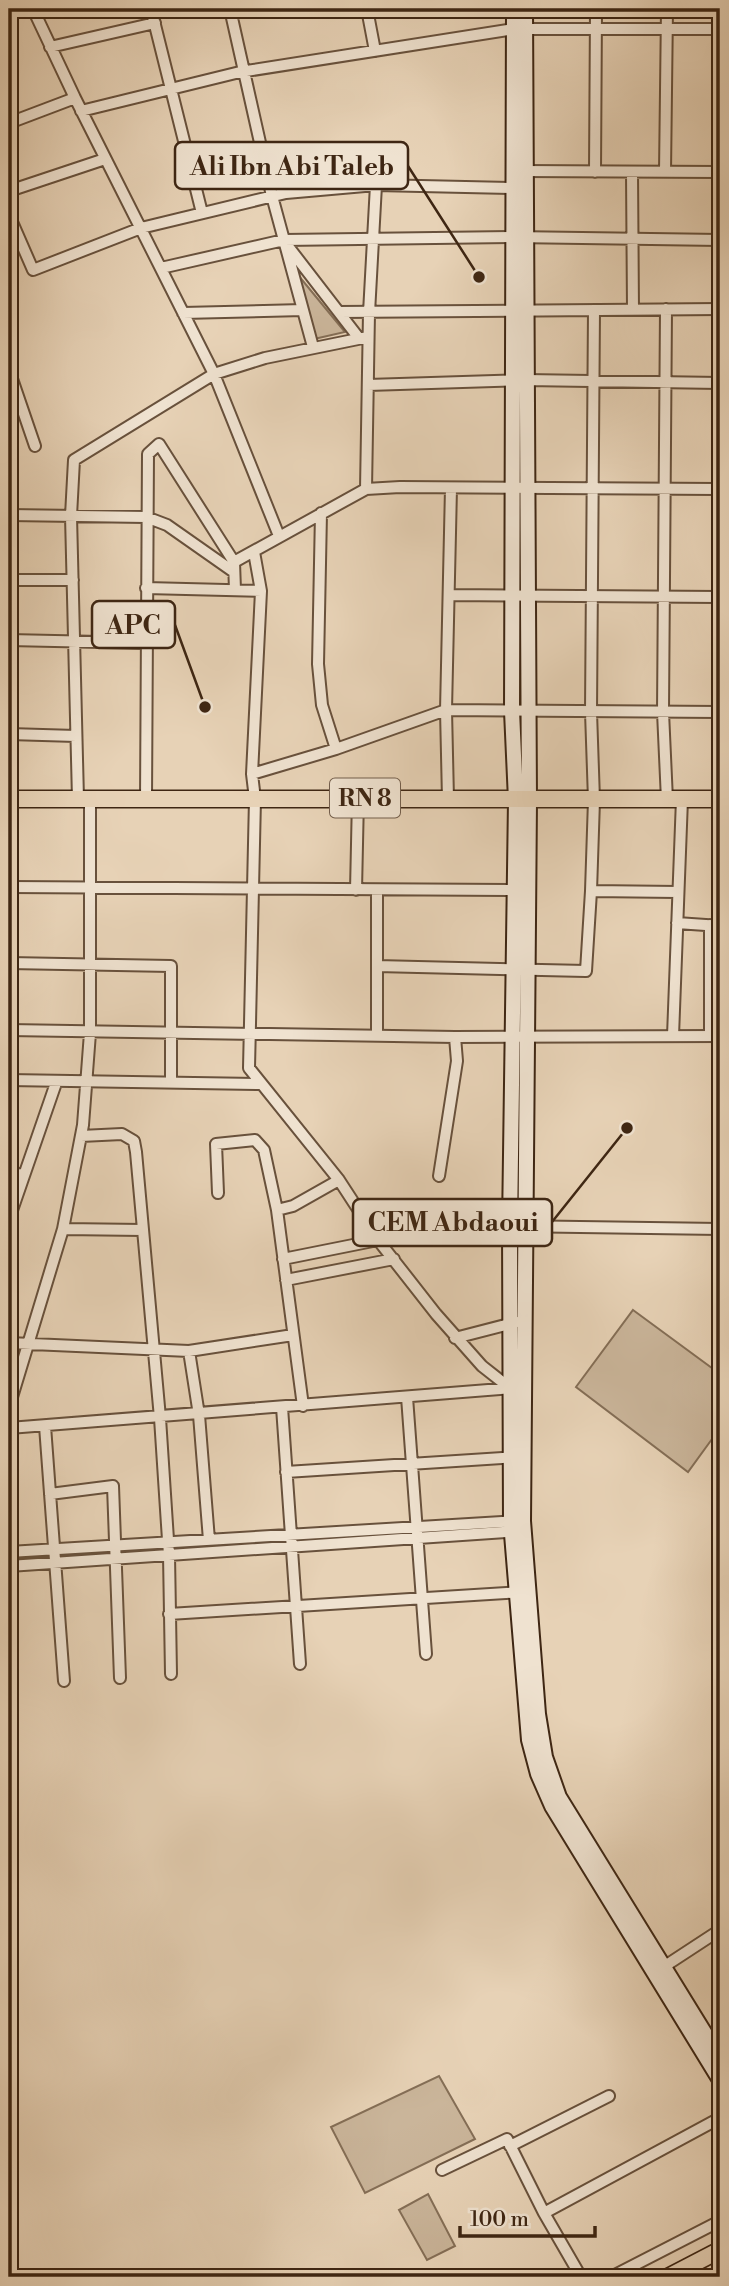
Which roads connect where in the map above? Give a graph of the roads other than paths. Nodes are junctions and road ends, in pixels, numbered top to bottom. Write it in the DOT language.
graph roads {
  1 [pos="33,9"];
  2 [pos="151,9"];
  3 [pos="262,9"];
  4 [pos="367,9"];
  5 [pos="514,9"];
  6 [pos="525,9"];
  7 [pos="596,9"];
  8 [pos="667,9"];
  9 [pos="231,11"];
  10 [pos="155,23"];
  11 [pos="667,29"];
  12 [pos="720,29"];
  13 [pos="520,30"];
  14 [pos="596,30"];
  15 [pos="50,47"];
  16 [pos="375,51"];
  17 [pos="244,72"];
  18 [pos="172,89"];
  19 [pos="75,98"];
  20 [pos="81,111"];
  21 [pos="9,123"];
  22 [pos="105,159"];
  23 [pos="519,171"];
  24 [pos="596,172"];
  25 [pos="632,172"];
  26 [pos="665,172"];
  27 [pos="720,172"];
  28 [pos="376,185"];
  29 [pos="513,188"];
  30 [pos="9,191"];
  31 [pos="272,196"];
  32 [pos="202,214"];
  33 [pos="9,215"];
  34 [pos="141,228"];
  35 [pos="519,237"];
  36 [pos="632,239"];
  37 [pos="284,240"];
  38 [pos="374,240"];
  39 [pos="720,240"];
  40 [pos="161,268"];
  41 [pos="666,309"];
  42 [pos="720,309"];
  43 [pos="303,310"];
  44 [pos="594,310"];
  45 [pos="633,310"];
  46 [pos="519,311"];
  47 [pos="339,312"];
  48 [pos="183,313"];
  49 [pos="369,313"];
  50 [pos="363,337"];
  51 [pos="313,347"];
  52 [pos="9,370"];
  53 [pos="214,374"];
  54 [pos="519,381"];
  55 [pos="594,381"];
  56 [pos="665,382"];
  57 [pos="720,383"];
  58 [pos="368,385"];
  59 [pos="35,446"];
  60 [pos="594,486"];
  61 [pos="664,487"];
  62 [pos="451,488"];
  63 [pos="366,489"];
  64 [pos="520,489"];
  65 [pos="720,489"];
  66 [pos="321,513"];
  67 [pos="9,515"];
  68 [pos="71,516"];
  69 [pos="146,517"];
  70 [pos="279,536"];
  71 [pos="254,552"];
  72 [pos="234,567"];
  73 [pos="9,580"];
  74 [pos="73,580"];
  75 [pos="146,588"];
  76 [pos="235,590"];
  77 [pos="261,591"];
  78 [pos="450,595"];
  79 [pos="521,596"];
  80 [pos="593,596"];
  81 [pos="663,597"];
  82 [pos="720,597"];
  83 [pos="9,640"];
  84 [pos="74,642"];
  85 [pos="146,643"];
  86 [pos="446,710"];
  87 [pos="519,711"];
  88 [pos="591,712"];
  89 [pos="663,712"];
  90 [pos="720,712"];
  91 [pos="9,734"];
  92 [pos="76,736"];
  93 [pos="336,749"];
  94 [pos="252,774"];
  95 [pos="358,798"];
  96 [pos="9,799"];
  97 [pos="84,799"];
  98 [pos="255,799"];
  99 [pos="448,799"];
  100 [pos="674,799"];
  101 [pos="720,799"];
  102 [pos="146,800"];
  103 [pos="522,800"];
  104 [pos="594,800"];
  105 [pos="9,887"];
  106 [pos="254,887"];
  107 [pos="90,890"];
  108 [pos="356,890"];
  109 [pos="377,890"];
  110 [pos="521,890"];
  111 [pos="591,891"];
  112 [pos="678,892"];
  113 [pos="677,923"];
  114 [pos="715,925"];
  115 [pos="9,962"];
  116 [pos="89,965"];
  117 [pos="377,966"];
  118 [pos="520,969"];
  119 [pos="9,1030"];
  120 [pos="90,1033"];
  121 [pos="250,1033"];
  122 [pos="169,1034"];
  123 [pos="377,1034"];
  124 [pos="512,1035"];
  125 [pos="527,1035"];
  126 [pos="673,1036"];
  127 [pos="715,1036"];
  128 [pos="455,1037"];
  129 [pos="9,1080"];
  130 [pos="86,1082"];
  131 [pos="171,1082"];
  132 [pos="56,1083"];
  133 [pos="258,1084"];
  134 [pos="80,1136"];
  135 [pos="9,1173"];
  136 [pos="24,1175"];
  137 [pos="439,1176"];
  138 [pos="339,1180"];
  139 [pos="218,1193"];
  140 [pos="277,1210"];
  141 [pos="9,1219"];
  142 [pos="517,1227"];
  143 [pos="63,1229"];
  144 [pos="720,1229"];
  145 [pos="143,1230"];
  146 [pos="378,1240"];
  147 [pos="283,1259"];
  148 [pos="394,1259"];
  149 [pos="286,1280"];
  150 [pos="517,1322"];
  151 [pos="293,1335"];
  152 [pos="455,1338"];
  153 [pos="9,1343"];
  154 [pos="30,1344"];
  155 [pos="155,1349"];
  156 [pos="189,1350"];
  157 [pos="517,1389"];
  158 [pos="407,1397"];
  159 [pos="303,1406"];
  160 [pos="9,1407"];
  161 [pos="282,1408"];
  162 [pos="199,1415"];
  163 [pos="160,1418"];
  164 [pos="45,1426"];
  165 [pos="9,1428"];
  166 [pos="517,1457"];
  167 [pos="412,1464"];
  168 [pos="286,1472"];
  169 [pos="50,1494"];
  170 [pos="517,1526"];
  171 [pos="417,1533"];
  172 [pos="209,1540"];
  173 [pos="291,1541"];
  174 [pos="168,1542"];
  175 [pos="54,1549"];
  176 [pos="116,1551"];
  177 [pos="9,1552"];
  178 [pos="169,1555"];
  179 [pos="55,1563"];
  180 [pos="9,1566"];
  181 [pos="522,1591"];
  182 [pos="421,1598"];
  183 [pos="296,1605"];
  184 [pos="169,1614"];
  185 [pos="426,1654"];
  186 [pos="300,1664"];
  187 [pos="171,1674"];
  188 [pos="120,1678"];
  189 [pos="64,1681"];
  190 [pos="720,1930"];
  191 [pos="665,1966"];
  192 [pos="720,2058"];
  193 [pos="720,2080"];
  194 [pos="609,2096"];
  195 [pos="720,2118"];
  196 [pos="510,2146"];
  197 [pos="442,2170"];
  198 [pos="544,2213"];
  199 [pos="720,2221"];
  200 [pos="720,2250"];
  201 [pos="581,2277"];
  202 [pos="611,2277"];
  203 [pos="668,2277"];
  1 -- 15 [label="street"];
  2 -- 10 [label="street"];
  3 -- 9 [label="street"];
  4 -- 16 [label="street"];
  5 -- 13 [label="main road"];
  6 -- 13 [label="main road"];
  7 -- 14 [label="street"];
  8 -- 11 [label="street"];
  9 -- 17 [label="street"];
  10 -- 15 [label="street"];
  10 -- 18 [label="street"];
  11 -- 12 [label="street"];
  11 -- 14 [label="street"];
  11 -- 26 [label="street"];
  13 -- 14 [label="street"];
  13 -- 16 [label="street"];
  13 -- 23 [label="main road"];
  14 -- 24 [label="street"];
  15 -- 19 [label="street"];
  16 -- 17 [label="street"];
  17 -- 18 [label="street"];
  17 -- 31 [label="street"];
  18 -- 20 [label="street"];
  18 -- 32 [label="street"];
  19 -- 20 [label="street"];
  19 -- 21 [label="street"];
  20 -- 22 [label="street"];
  22 -- 30 [label="street"];
  22 -- 34 [label="street"];
  23 -- 24 [label="street"];
  23 -- 29 [label="main road"];
  23 -- 35 [label="main road"];
  24 -- 25 [label="street"];
  25 -- 26 [label="street"];
  25 -- 36 [label="street"];
  26 -- 27 [label="street"];
  28 -- 29 [label="street"];
  28 -- 31 [label="street"];
  28 -- 38 [label="street"];
  29 -- 35 [label="main road"];
  31 -- 32 [label="street"];
  31 -- 37 [label="street"];
  32 -- 34 [label="street"];
  33 -- 34 [label="street"];
  34 -- 40 [label="street"];
  35 -- 36 [label="street"];
  35 -- 38 [label="street"];
  35 -- 46 [label="main road"];
  36 -- 39 [label="street"];
  36 -- 45 [label="street"];
  37 -- 38 [label="street"];
  37 -- 40 [label="street"];
  37 -- 43 [label="street"];
  37 -- 47 [label="street"];
  38 -- 49 [label="street"];
  40 -- 48 [label="street"];
  41 -- 42 [label="street"];
  41 -- 45 [label="street"];
  41 -- 56 [label="street"];
  43 -- 48 [label="street"];
  43 -- 51 [label="street"];
  44 -- 45 [label="street"];
  44 -- 46 [label="street"];
  44 -- 55 [label="street"];
  46 -- 49 [label="street"];
  46 -- 54 [label="main road"];
  47 -- 49 [label="street"];
  47 -- 50 [label="street"];
  48 -- 53 [label="street"];
  49 -- 50 [label="street"];
  50 -- 51 [label="street"];
  50 -- 58 [label="street"];
  51 -- 53 [label="street"];
  52 -- 59 [label="street"];
  53 -- 68 [label="street"];
  53 -- 70 [label="street"];
  54 -- 55 [label="street"];
  54 -- 58 [label="street"];
  54 -- 64 [label="main road"];
  55 -- 56 [label="street"];
  55 -- 60 [label="street"];
  56 -- 57 [label="street"];
  56 -- 61 [label="street"];
  58 -- 63 [label="street"];
  60 -- 61 [label="street"];
  60 -- 64 [label="street"];
  60 -- 80 [label="street"];
  61 -- 65 [label="street"];
  61 -- 81 [label="street"];
  62 -- 63 [label="street"];
  62 -- 64 [label="street"];
  62 -- 78 [label="street"];
  63 -- 66 [label="street"];
  64 -- 79 [label="main road"];
  66 -- 70 [label="street"];
  66 -- 93 [label="street"];
  67 -- 68 [label="street"];
  68 -- 69 [label="street"];
  68 -- 74 [label="street"];
  69 -- 72 [label="street"];
  69 -- 72 [label="street"];
  69 -- 75 [label="street"];
  70 -- 71 [label="street"];
  71 -- 72 [label="street"];
  71 -- 77 [label="street"];
  72 -- 76 [label="street"];
  73 -- 74 [label="street"];
  74 -- 84 [label="street"];
  75 -- 76 [label="street"];
  75 -- 85 [label="street"];
  76 -- 77 [label="street"];
  77 -- 94 [label="street"];
  78 -- 79 [label="street"];
  78 -- 86 [label="street"];
  79 -- 80 [label="street"];
  79 -- 87 [label="main road"];
  80 -- 81 [label="street"];
  80 -- 88 [label="street"];
  81 -- 82 [label="street"];
  81 -- 89 [label="street"];
  83 -- 84 [label="street"];
  84 -- 85 [label="street"];
  84 -- 92 [label="street"];
  85 -- 102 [label="street"];
  86 -- 87 [label="street"];
  86 -- 93 [label="street"];
  86 -- 99 [label="street"];
  87 -- 88 [label="street"];
  87 -- 103 [label="main road"];
  88 -- 89 [label="street"];
  88 -- 104 [label="street"];
  89 -- 90 [label="street"];
  89 -- 100 [label="street"];
  91 -- 92 [label="street"];
  92 -- 97 [label="street"];
  93 -- 94 [label="street"];
  94 -- 98 [label="street"];
  95 -- 98 [label="main road, RN 8"];
  95 -- 99 [label="main road, RN 8"];
  95 -- 108 [label="street"];
  96 -- 97 [label="main road, RN 8"];
  97 -- 102 [label="main road, RN 8"];
  97 -- 107 [label="street"];
  98 -- 102 [label="main road, RN 8"];
  98 -- 106 [label="street"];
  99 -- 103 [label="main road, RN 8"];
  100 -- 101 [label="main road, RN 8"];
  100 -- 104 [label="main road, RN 8"];
  100 -- 112 [label="street"];
  103 -- 104 [label="main road, RN 8"];
  103 -- 110 [label="main road"];
  104 -- 111 [label="street"];
  105 -- 107 [label="street"];
  106 -- 107 [label="street"];
  106 -- 108 [label="street"];
  106 -- 121 [label="street"];
  107 -- 116 [label="street"];
  108 -- 109 [label="street"];
  109 -- 110 [label="street"];
  109 -- 117 [label="street"];
  110 -- 118 [label="main road"];
  111 -- 112 [label="street"];
  111 -- 118 [label="street"];
  112 -- 113 [label="street"];
  113 -- 114 [label="street"];
  113 -- 126 [label="street"];
  114 -- 127 [label="street"];
  115 -- 116 [label="street"];
  116 -- 120 [label="street"];
  116 -- 122 [label="street"];
  117 -- 118 [label="street"];
  117 -- 123 [label="street"];
  118 -- 124 [label="main road"];
  118 -- 125 [label="main road"];
  119 -- 120 [label="street"];
  120 -- 122 [label="street"];
  120 -- 130 [label="street"];
  121 -- 122 [label="street"];
  121 -- 123 [label="street"];
  121 -- 133 [label="street"];
  122 -- 131 [label="street"];
  123 -- 128 [label="street"];
  124 -- 125 [label="street"];
  124 -- 128 [label="street"];
  124 -- 142 [label="main road"];
  125 -- 126 [label="street"];
  125 -- 142 [label="main road"];
  126 -- 127 [label="street"];
  128 -- 137 [label="street"];
  129 -- 132 [label="street"];
  130 -- 131 [label="street"];
  130 -- 132 [label="street"];
  130 -- 134 [label="street"];
  131 -- 133 [label="street"];
  132 -- 136 [label="street"];
  133 -- 138 [label="street"];
  134 -- 143 [label="street"];
  134 -- 145 [label="street"];
  135 -- 136 [label="street"];
  136 -- 141 [label="street"];
  138 -- 140 [label="street"];
  138 -- 146 [label="street"];
  139 -- 140 [label="street"];
  140 -- 147 [label="street"];
  142 -- 144 [label="street"];
  142 -- 150 [label="main road"];
  143 -- 145 [label="street"];
  143 -- 154 [label="street"];
  145 -- 155 [label="street"];
  146 -- 147 [label="street"];
  146 -- 148 [label="street"];
  147 -- 149 [label="street"];
  148 -- 149 [label="street"];
  148 -- 152 [label="street"];
  149 -- 151 [label="street"];
  150 -- 152 [label="street"];
  150 -- 157 [label="main road"];
  151 -- 156 [label="street"];
  151 -- 159 [label="street"];
  152 -- 157 [label="street"];
  153 -- 154 [label="street"];
  154 -- 155 [label="street"];
  154 -- 160 [label="street"];
  155 -- 156 [label="street"];
  155 -- 163 [label="street"];
  156 -- 162 [label="street"];
  157 -- 158 [label="street"];
  157 -- 166 [label="main road"];
  158 -- 159 [label="street"];
  158 -- 167 [label="street"];
  159 -- 161 [label="street"];
  161 -- 162 [label="street"];
  161 -- 168 [label="street"];
  162 -- 163 [label="street"];
  162 -- 172 [label="street"];
  163 -- 164 [label="street"];
  163 -- 174 [label="street"];
  164 -- 165 [label="street"];
  164 -- 169 [label="street"];
  166 -- 167 [label="street"];
  166 -- 170 [label="main road"];
  167 -- 168 [label="street"];
  167 -- 171 [label="street"];
  168 -- 173 [label="street"];
  169 -- 175 [label="street"];
  169 -- 176 [label="street"];
  170 -- 171 [label="street"];
  170 -- 181 [label="main road"];
  171 -- 173 [label="street"];
  171 -- 182 [label="street"];
  172 -- 173 [label="street"];
  172 -- 174 [label="street"];
  173 -- 178 [label="street"];
  173 -- 183 [label="street"];
  174 -- 176 [label="street"];
  174 -- 178 [label="street"];
  175 -- 176 [label="street"];
  175 -- 177 [label="street"];
  175 -- 179 [label="street"];
  176 -- 178 [label="street"];
  176 -- 179 [label="street"];
  176 -- 188 [label="street"];
  178 -- 184 [label="street"];
  179 -- 180 [label="street"];
  179 -- 189 [label="street"];
  181 -- 182 [label="street"];
  181 -- 191 [label="main road"];
  181 -- 193 [label="main road"];
  182 -- 183 [label="street"];
  182 -- 185 [label="street"];
  183 -- 184 [label="street"];
  183 -- 186 [label="street"];
  184 -- 187 [label="street"];
  190 -- 191 [label="street"];
  191 -- 192 [label="main road"];
  194 -- 196 [label="street"];
  195 -- 198 [label="street"];
  196 -- 197 [label="street"];
  196 -- 198 [label="street"];
  198 -- 201 [label="street"];
  199 -- 202 [label="street"];
  200 -- 203 [label="main road"];
}
